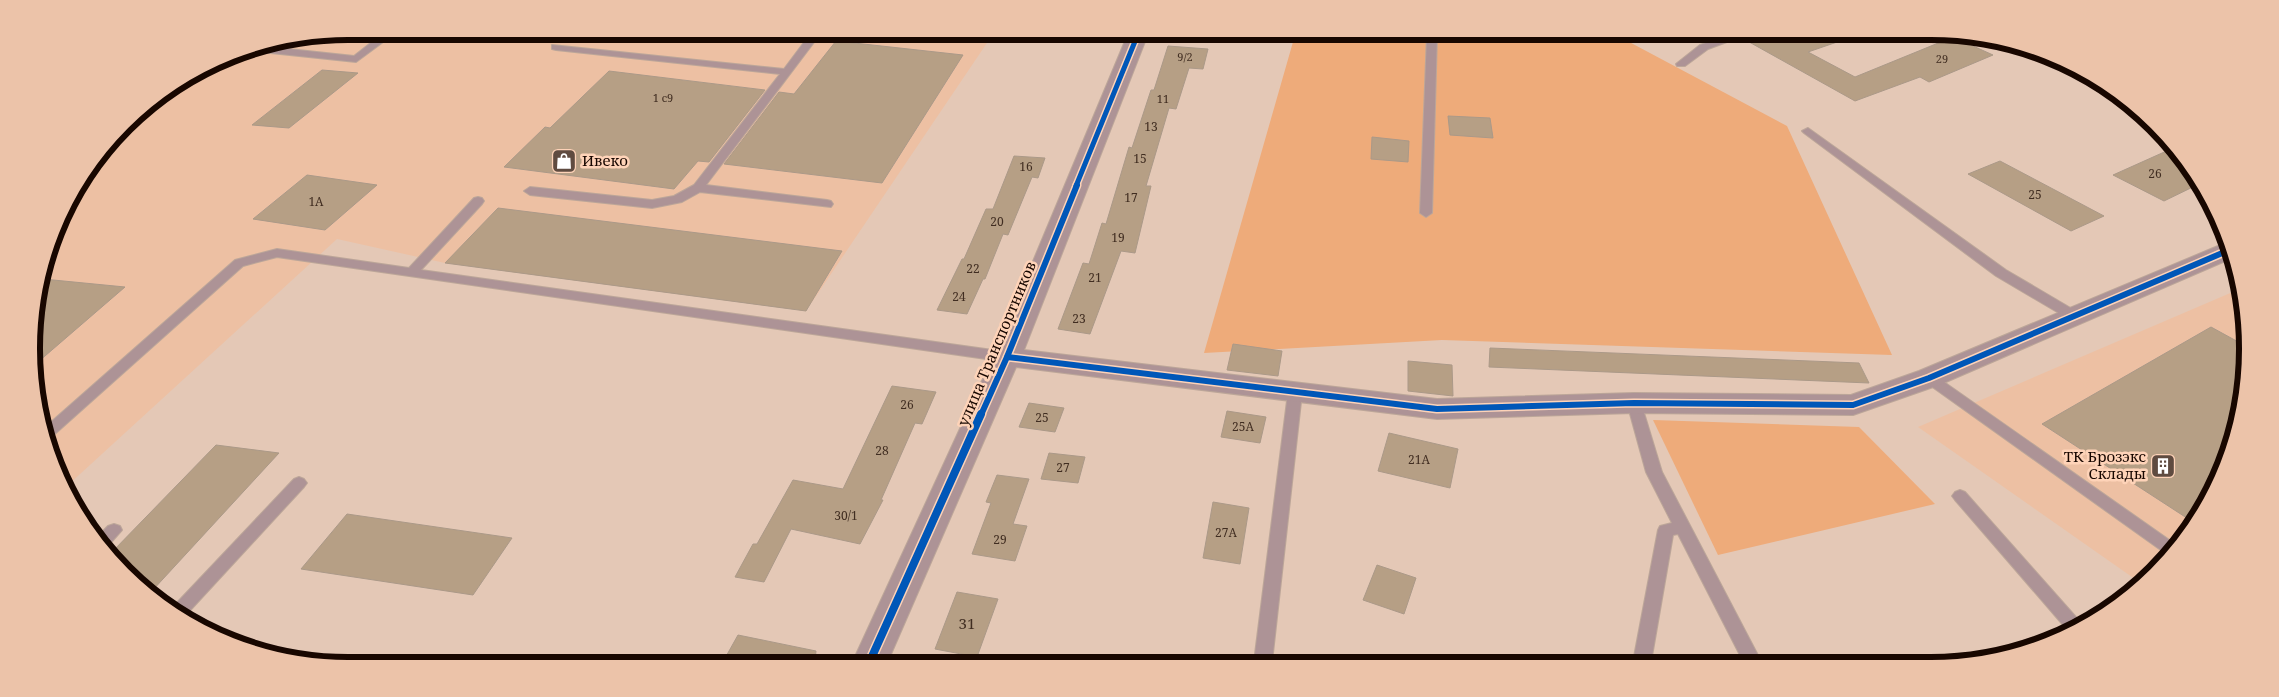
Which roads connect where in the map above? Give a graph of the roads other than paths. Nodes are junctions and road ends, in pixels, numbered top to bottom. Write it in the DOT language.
graph roads {
  1 [pos="381,40"];
  2 [pos="811,40"];
  3 [pos="1136,40"];
  4 [pos="1432,40"];
  5 [pos="1726,40"];
  6 [pos="556,47"];
  7 [pos="272,50"];
  8 [pos="1680,64"];
  9 [pos="787,72"];
  10 [pos="1808,131"];
  11 [pos="698,188"];
  12 [pos="530,192"];
  13 [pos="478,201"];
  14 [pos="827,204"];
  15 [pos="1426,213"];
  16 [pos="2224,255"];
  17 [pos="413,271"];
  18 [pos="2074,316"];
  19 [pos="1007,357"];
  20 [pos="1929,378"];
  21 [pos="1295,393"];
  22 [pos="1634,403"];
  23 [pos="51,429"];
  24 [pos="299,483"];
  25 [pos="1960,496"];
  26 [pos="1683,527"];
  27 [pos="114,530"];
  28 [pos="106,538"];
  29 [pos="2167,546"];
  30 [pos="182,608"];
  31 [pos="2072,623"];
  32 [pos="872,657"];
  33 [pos="1264,657"];
  34 [pos="1643,657"];
  35 [pos="1750,657"];
  1 -- 7 [label="lane"];
  2 -- 9 [label="lane"];
  3 -- 19 [label="street, улица Транспортников"];
  4 -- 15 [label="lane"];
  5 -- 8 [label="lane"];
  6 -- 9 [label="lane"];
  9 -- 11 [label="lane"];
  10 -- 18 [label="lane"];
  11 -- 12 [label="lane"];
  11 -- 14 [label="lane"];
  13 -- 17 [label="lane"];
  16 -- 18 [label="street"];
  17 -- 19 [label="lane"];
  17 -- 23 [label="lane"];
  18 -- 20 [label="street"];
  19 -- 21 [label="street"];
  19 -- 32 [label="street, улица Транспортников"];
  20 -- 22 [label="street"];
  20 -- 29 [label="lane"];
  21 -- 22 [label="street"];
  21 -- 33 [label="lane"];
  22 -- 26 [label="lane"];
  24 -- 30 [label="lane"];
  25 -- 31 [label="lane"];
  26 -- 34 [label="lane"];
  26 -- 35 [label="lane"];
  27 -- 28 [label="lane"];
}
